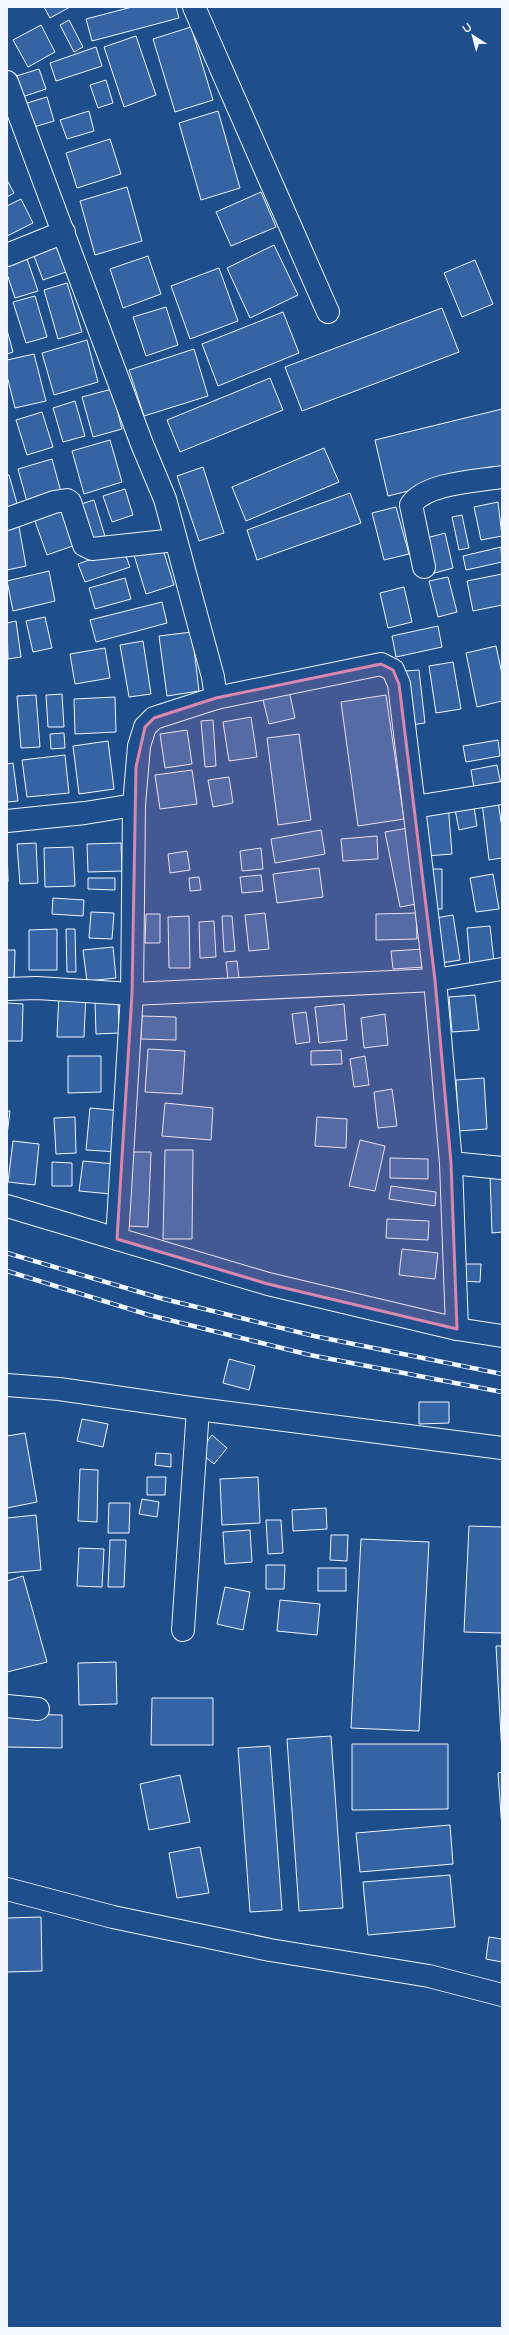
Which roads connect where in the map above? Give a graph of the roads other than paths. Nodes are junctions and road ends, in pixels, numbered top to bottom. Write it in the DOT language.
graph roads {
  1 [pos="194,7"];
  2 [pos="7,82"];
  3 [pos="64,232"];
  4 [pos="7,255"];
  5 [pos="328,312"];
  6 [pos="502,477"];
  7 [pos="7,519"];
  8 [pos="175,540"];
  9 [pos="424,567"];
  10 [pos="216,698"];
  11 [pos="502,793"];
  12 [pos="134,805"];
  13 [pos="414,807"];
  14 [pos="7,821"];
  15 [pos="502,969"];
  16 [pos="435,980"];
  17 [pos="7,989"];
  18 [pos="132,994"];
  19 [pos="451,1163"];
  20 [pos="502,1168"];
  21 [pos="7,1206"];
  22 [pos="117,1239"];
  23 [pos="457,1329"];
  24 [pos="502,1336"];
  25 [pos="7,1385"];
  26 [pos="198,1409"];
  27 [pos="502,1448"];
  28 [pos="183,1630"];
  29 [pos="7,1706"];
  30 [pos="38,1709"];
  31 [pos="7,1889"];
  32 [pos="502,1995"];
  1 -- 5 [label="street"];
  2 -- 3 [label="street"];
  3 -- 4 [label="street"];
  3 -- 8 [label="street"];
  6 -- 9 [label="street"];
  7 -- 8 [label="street"];
  8 -- 10 [label="street"];
  10 -- 12 [label="street"];
  10 -- 13 [label="street"];
  11 -- 13 [label="street"];
  12 -- 14 [label="street"];
  12 -- 18 [label="street"];
  13 -- 16 [label="street"];
  15 -- 16 [label="street"];
  16 -- 18 [label="street"];
  16 -- 19 [label="street"];
  17 -- 18 [label="street"];
  18 -- 22 [label="street"];
  19 -- 20 [label="street"];
  19 -- 23 [label="street"];
  21 -- 22 [label="street"];
  22 -- 23 [label="street"];
  23 -- 24 [label="street"];
  25 -- 26 [label="street"];
  26 -- 27 [label="street"];
  26 -- 28 [label="street"];
  29 -- 30 [label="street"];
  31 -- 32 [label="street"];
}
